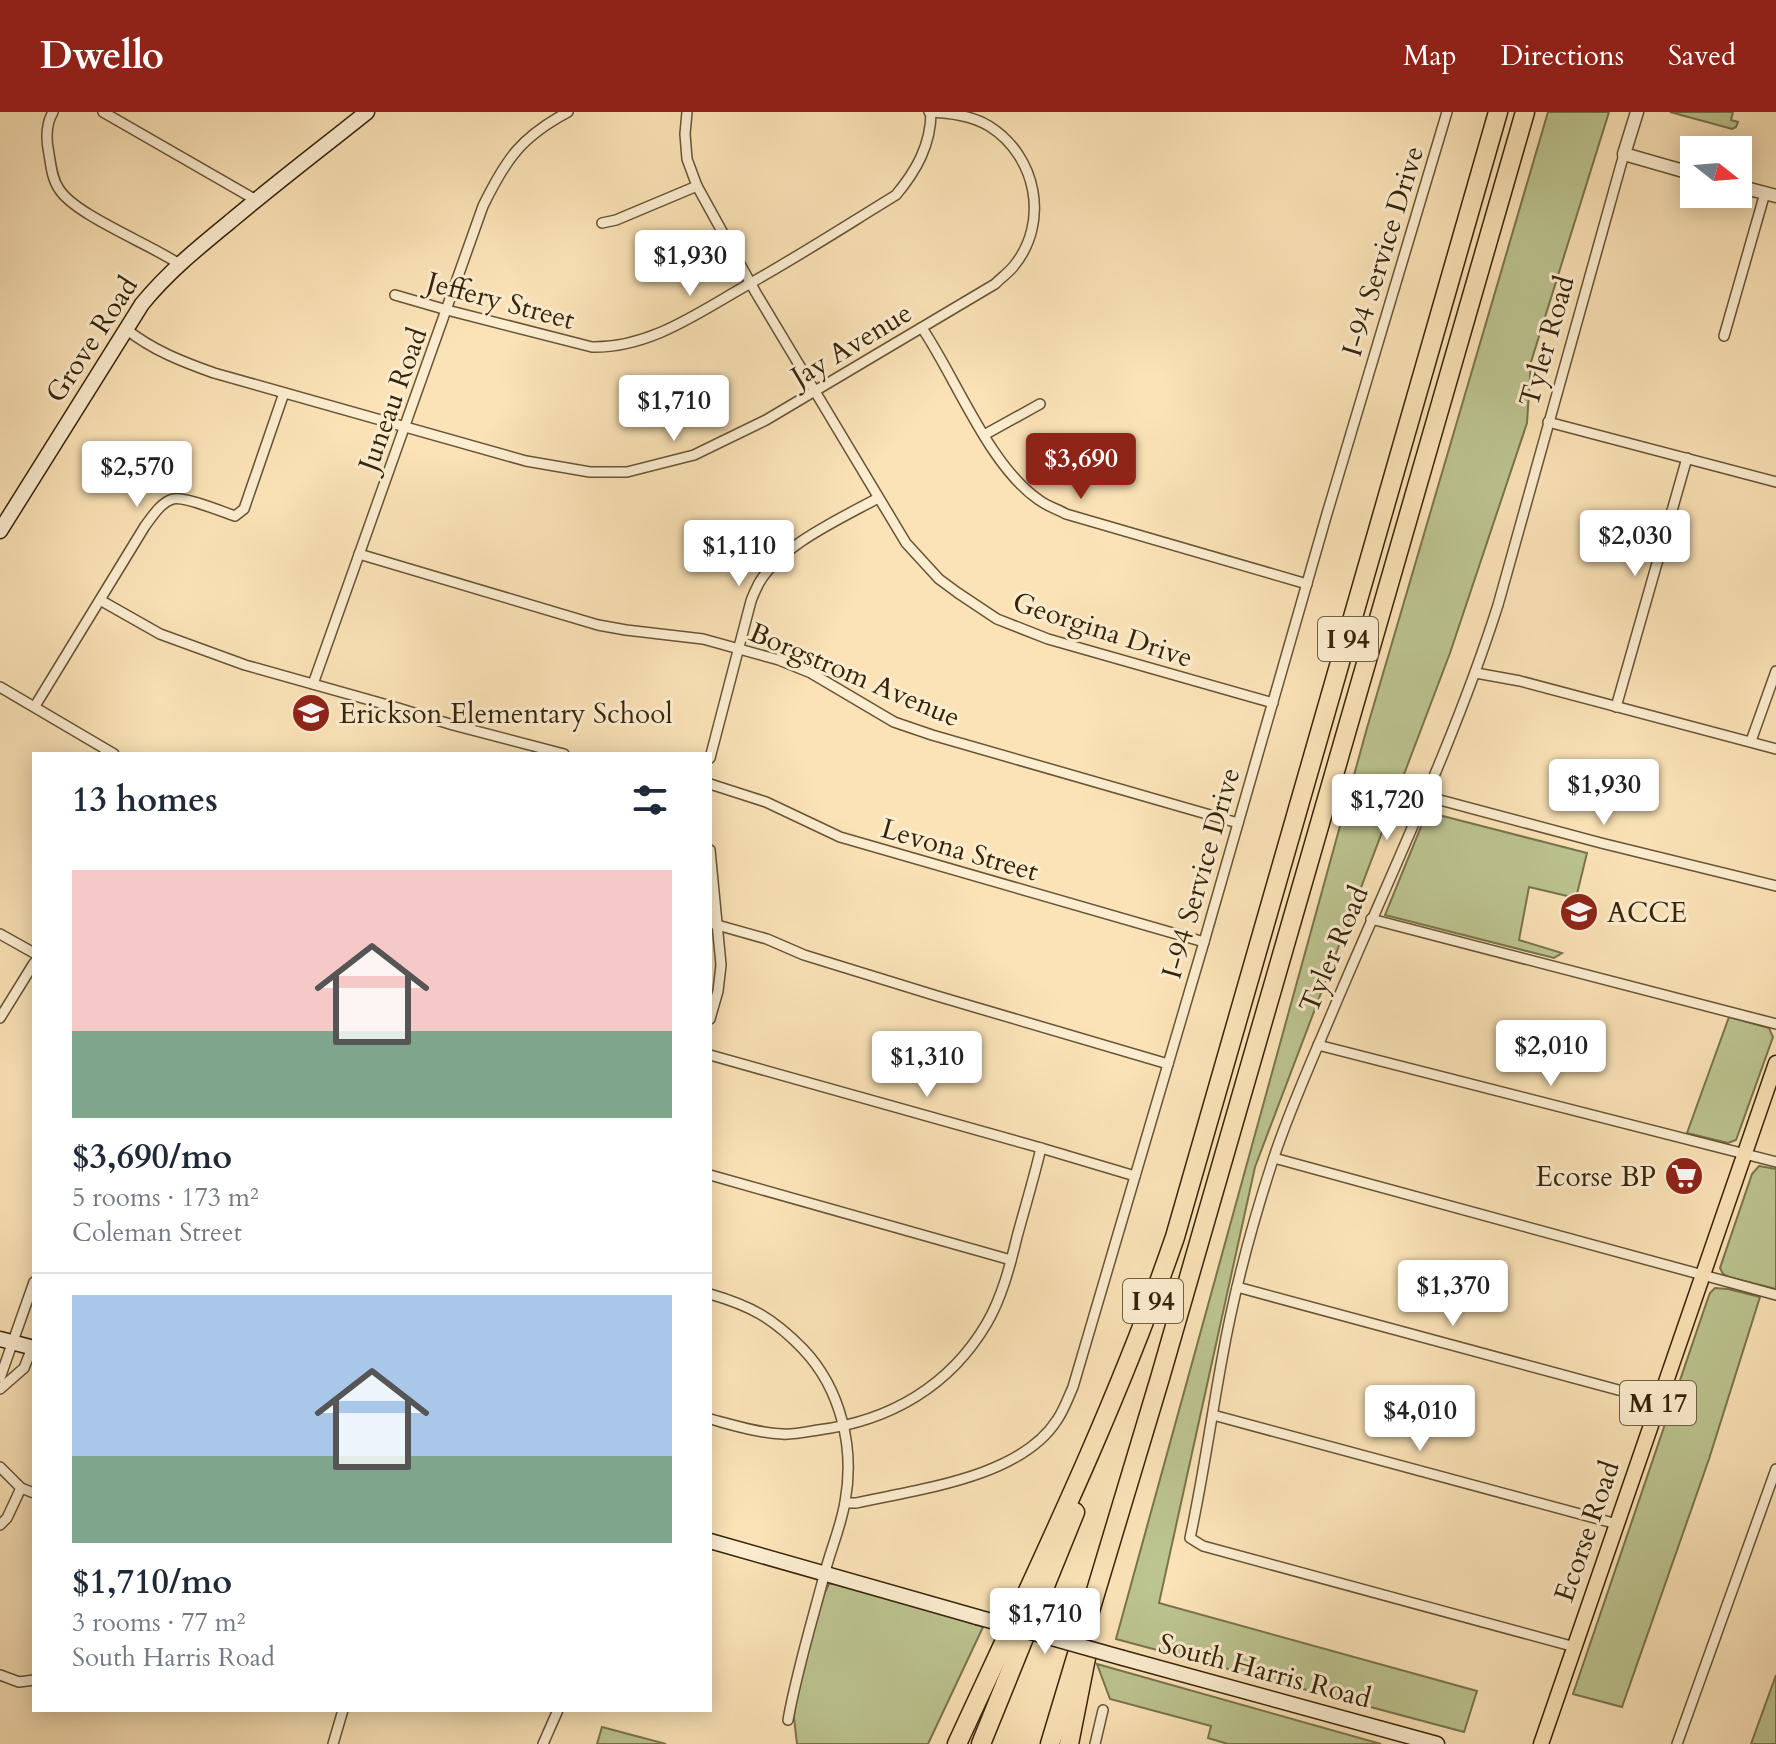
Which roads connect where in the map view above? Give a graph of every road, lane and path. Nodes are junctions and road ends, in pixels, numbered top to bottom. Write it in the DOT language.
graph roads {
  1 [pos="53,112"];
  2 [pos="103,112"];
  3 [pos="367,112"];
  4 [pos="568,112"];
  5 [pos="687,112"];
  6 [pos="930,112"];
  7 [pos="1447,112"];
  8 [pos="1498,112"];
  9 [pos="1525,112"];
  10 [pos="1637,112"];
  11 [pos="1624,154"];
  12 [pos="1680,170"];
  13 [pos="697,186"];
  14 [pos="1770,195"];
  15 [pos="256,200"];
  16 [pos="602,223"];
  17 [pos="179,264"];
  18 [pos="751,283"];
  19 [pos="395,295"];
  20 [pos="447,310"];
  21 [pos="922,328"];
  22 [pos="126,329"];
  23 [pos="1724,336"];
  24 [pos="815,391"];
  25 [pos="284,393"];
  26 [pos="1040,404"];
  27 [pos="1548,422"];
  28 [pos="405,427"];
  29 [pos="984,435"];
  30 [pos="1687,458"];
  31 [pos="1776,482"];
  32 [pos="878,498"];
  33 [pos="0,531"];
  34 [pos="359,554"];
  35 [pos="1307,584"];
  36 [pos="100,600"];
  37 [pos="738,647"];
  38 [pos="1776,671"];
  39 [pos="1476,673"];
  40 [pos="313,684"];
  41 [pos="0,687"];
  42 [pos="1273,703"];
  43 [pos="35,706"];
  44 [pos="1616,707"];
  45 [pos="1751,741"];
  46 [pos="1776,749"];
  47 [pos="111,752"];
  48 [pos="556,752"];
  49 [pos="712,752"];
  50 [pos="712,785"];
  51 [pos="1425,796"];
  52 [pos="1238,823"];
  53 [pos="1776,886"];
  54 [pos="712,888"];
  55 [pos="1371,919"];
  56 [pos="714,925"];
  57 [pos="0,934"];
  58 [pos="1204,942"];
  59 [pos="32,952"];
  60 [pos="32,966"];
  61 [pos="712,1012"];
  62 [pos="0,1018"];
  63 [pos="1776,1024"];
  64 [pos="1318,1045"];
  65 [pos="712,1056"];
  66 [pos="1776,1063"];
  67 [pos="1168,1064"];
  68 [pos="1041,1148"];
  69 [pos="1744,1155"];
  70 [pos="1274,1158"];
  71 [pos="1776,1162"];
  72 [pos="712,1176"];
  73 [pos="1135,1176"];
  74 [pos="1011,1260"];
  75 [pos="1703,1275"];
  76 [pos="32,1286"];
  77 [pos="1237,1287"];
  78 [pos="712,1295"];
  79 [pos="1776,1295"];
  80 [pos="6,1341"];
  81 [pos="32,1348"];
  82 [pos="32,1350"];
  83 [pos="0,1378"];
  84 [pos="0,1389"];
  85 [pos="1659,1401"];
  86 [pos="1213,1415"];
  87 [pos="712,1420"];
  88 [pos="843,1427"];
  89 [pos="1098,1433"];
  90 [pos="0,1467"];
  91 [pos="1776,1469"];
  92 [pos="21,1488"];
  93 [pos="32,1492"];
  94 [pos="845,1503"];
  95 [pos="1617,1524"];
  96 [pos="0,1525"];
  97 [pos="712,1542"];
  98 [pos="824,1575"];
  99 [pos="1088,1612"];
  100 [pos="1575,1647"];
  101 [pos="0,1675"];
  102 [pos="32,1680"];
  103 [pos="1103,1710"];
  104 [pos="342,1712"];
  105 [pos="557,1712"];
  106 [pos="788,1720"];
  107 [pos="333,1744"];
  108 [pos="543,1744"];
  109 [pos="957,1744"];
  110 [pos="981,1744"];
  111 [pos="1050,1744"];
  112 [pos="1069,1744"];
  113 [pos="1095,1744"];
  114 [pos="1437,1744"];
  115 [pos="1541,1744"];
  116 [pos="1677,1744"];
  1 -- 17 [label="street"];
  2 -- 15 [label="street"];
  3 -- 15 [label="main road, Grove Road"];
  4 -- 20 [label="street, Juneau Road"];
  5 -- 13 [label="street, Georgina Drive"];
  6 -- 18 [label="street, Jeffery Street"];
  6 -- 21 [label="street, Jay Avenue"];
  7 -- 35 [label="street, I-94 Service Drive"];
  8 -- 89 [label="highway, I 94"];
  9 -- 99 [label="highway, I 94"];
  10 -- 11 [label="street, Tyler Road"];
  11 -- 12 [label="street"];
  11 -- 27 [label="street, Tyler Road"];
  13 -- 16 [label="street"];
  13 -- 18 [label="street, Georgina Drive"];
  14 -- 23 [label="street"];
  15 -- 17 [label="main road, Grove Road"];
  17 -- 22 [label="main road, Grove Road"];
  18 -- 20 [label="street, Jeffery Street"];
  18 -- 24 [label="street, Georgina Drive"];
  19 -- 20 [label="street, Jeffery Street"];
  20 -- 28 [label="street, Juneau Road"];
  21 -- 24 [label="street, Jay Avenue"];
  21 -- 29 [label="street"];
  22 -- 25 [label="street, Jay Avenue"];
  22 -- 33 [label="main road, Grove Road"];
  24 -- 28 [label="street, Jay Avenue"];
  24 -- 32 [label="street, Georgina Drive"];
  25 -- 28 [label="street, Jay Avenue"];
  25 -- 36 [label="street"];
  26 -- 29 [label="street"];
  27 -- 30 [label="street"];
  27 -- 39 [label="street, Tyler Road"];
  28 -- 34 [label="street, Juneau Road"];
  29 -- 35 [label="street"];
  30 -- 31 [label="street"];
  30 -- 44 [label="street"];
  32 -- 37 [label="street"];
  32 -- 42 [label="street, Georgina Drive"];
  34 -- 37 [label="street, Borgstrom Avenue"];
  34 -- 40 [label="street, Juneau Road"];
  35 -- 42 [label="street, I-94 Service Drive"];
  36 -- 40 [label="street"];
  36 -- 43 [label="street"];
  37 -- 49 [label="street"];
  37 -- 52 [label="street, Borgstrom Avenue"];
  38 -- 45 [label="street"];
  39 -- 44 [label="street"];
  39 -- 51 [label="street, Tyler Road"];
  40 -- 48 [label="street"];
  41 -- 43 [label="street"];
  42 -- 52 [label="street, I-94 Service Drive"];
  43 -- 47 [label="street"];
  44 -- 45 [label="street"];
  45 -- 46 [label="street"];
  50 -- 58 [label="street, Levona Street"];
  51 -- 53 [label="street"];
  51 -- 55 [label="street, Tyler Road"];
  52 -- 58 [label="street, I-94 Service Drive"];
  54 -- 56 [label="street"];
  55 -- 63 [label="street"];
  55 -- 64 [label="street, Tyler Road"];
  56 -- 61 [label="street"];
  56 -- 67 [label="street"];
  57 -- 59 [label="street"];
  58 -- 67 [label="street, I-94 Service Drive"];
  60 -- 62 [label="street"];
  64 -- 69 [label="street"];
  64 -- 70 [label="street, Tyler Road"];
  65 -- 68 [label="street"];
  66 -- 69 [label="main road, Ecorse Road / M 17"];
  67 -- 73 [label="street, I-94 Service Drive"];
  68 -- 73 [label="street"];
  68 -- 74 [label="street"];
  69 -- 71 [label="street"];
  69 -- 75 [label="main road, Ecorse Road / M 17"];
  70 -- 75 [label="street"];
  70 -- 77 [label="street, Tyler Road"];
  72 -- 74 [label="street"];
  73 -- 94 [label="street, I-94 Service Drive"];
  74 -- 88 [label="street"];
  75 -- 79 [label="street"];
  75 -- 85 [label="main road, Ecorse Road / M 17"];
  76 -- 80 [label="street"];
  77 -- 85 [label="street"];
  77 -- 86 [label="street, Tyler Road"];
  78 -- 88 [label="street"];
  80 -- 81 [label="main road"];
  80 -- 83 [label="street"];
  82 -- 84 [label="street"];
  85 -- 95 [label="main road, Ecorse Road / M 17"];
  86 -- 95 [label="street"];
  86 -- 100 [label="street, Tyler Road"];
  87 -- 88 [label="street"];
  88 -- 94 [label="street"];
  89 -- 109 [label="highway, I 94"];
  89 -- 110 [label="highway"];
  90 -- 92 [label="street"];
  91 -- 116 [label="street"];
  92 -- 93 [label="street"];
  92 -- 96 [label="street"];
  94 -- 98 [label="street"];
  95 -- 100 [label="main road, Ecorse Road / M 17"];
  97 -- 98 [label="main road, South Harris Road"];
  98 -- 106 [label="street"];
  98 -- 114 [label="main road, South Harris Road, bridge"];
  99 -- 111 [label="highway, I 94"];
  99 -- 112 [label="highway"];
  100 -- 115 [label="main road, Ecorse Road / M 17"];
  101 -- 102 [label="street"];
  103 -- 113 [label="street"];
  104 -- 107 [label="street"];
  105 -- 108 [label="street"];
}
